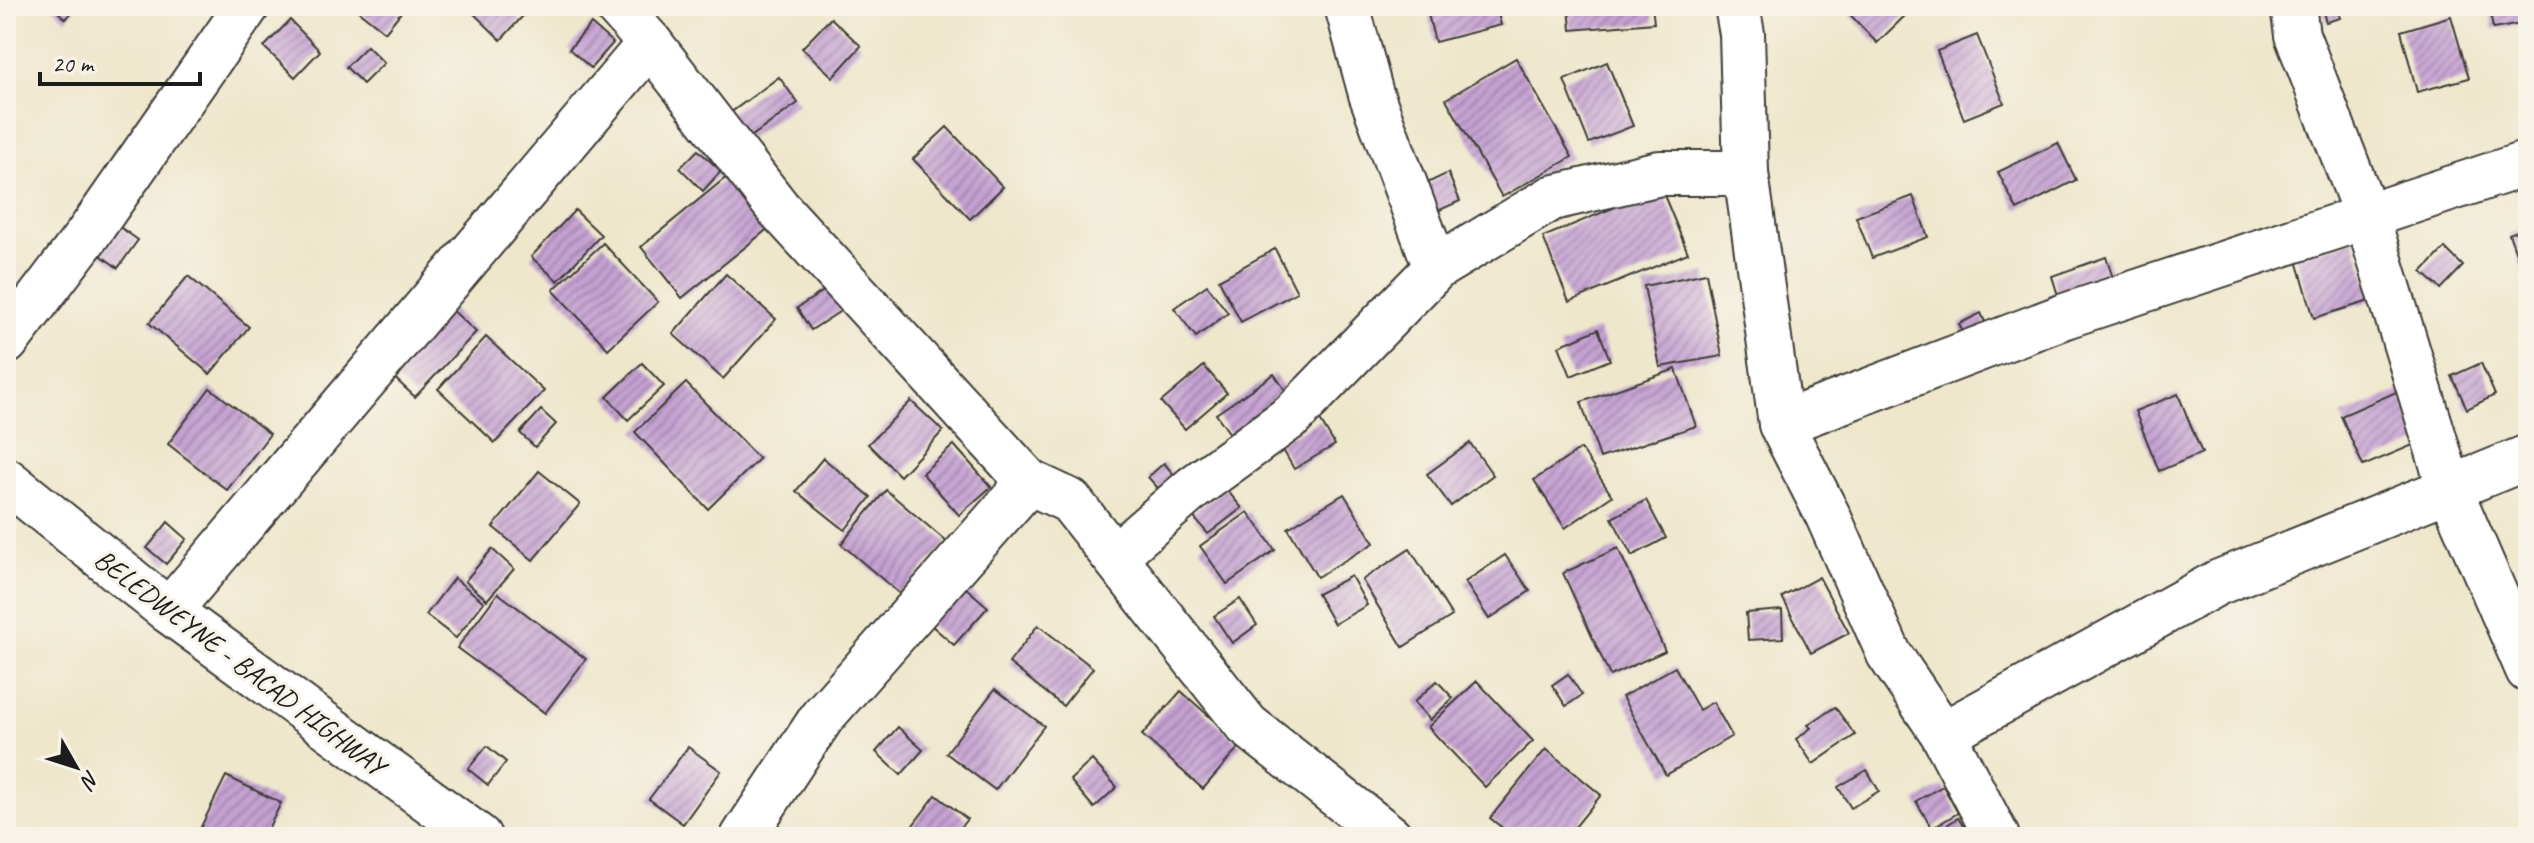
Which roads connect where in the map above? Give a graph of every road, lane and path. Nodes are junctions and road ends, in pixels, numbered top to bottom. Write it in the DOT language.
graph roads {
  1 [pos="247,6"];
  2 [pos="617,6"];
  3 [pos="1347,6"];
  4 [pos="1737,6"];
  5 [pos="2293,6"];
  6 [pos="650,43"];
  7 [pos="2528,163"];
  8 [pos="1746,173"];
  9 [pos="2366,214"];
  10 [pos="1436,268"];
  11 [pos="6,342"];
  12 [pos="1781,424"];
  13 [pos="2528,457"];
  14 [pos="6,480"];
  15 [pos="1029,482"];
  16 [pos="2450,490"];
  17 [pos="1115,556"];
  18 [pos="169,611"];
  19 [pos="2528,670"];
  20 [pos="1943,734"];
  21 [pos="479,837"];
  22 [pos="743,837"];
  23 [pos="1390,837"];
  24 [pos="1997,837"];
  1 -- 11 [label="street"];
  2 -- 6 [label="street"];
  3 -- 10 [label="street"];
  4 -- 8 [label="street"];
  5 -- 9 [label="street"];
  6 -- 15 [label="street"];
  6 -- 18 [label="street"];
  7 -- 9 [label="street"];
  8 -- 10 [label="street"];
  8 -- 12 [label="street"];
  9 -- 12 [label="street"];
  9 -- 16 [label="street"];
  10 -- 17 [label="street"];
  12 -- 20 [label="street"];
  13 -- 16 [label="street"];
  14 -- 18 [label="street, BELEDWEYNE - BACAD HIGHWAY"];
  15 -- 17 [label="street"];
  15 -- 22 [label="street"];
  16 -- 19 [label="street"];
  16 -- 20 [label="street"];
  17 -- 23 [label="street"];
  18 -- 21 [label="street, BELEDWEYNE - BACAD HIGHWAY"];
  20 -- 24 [label="street"];
}
